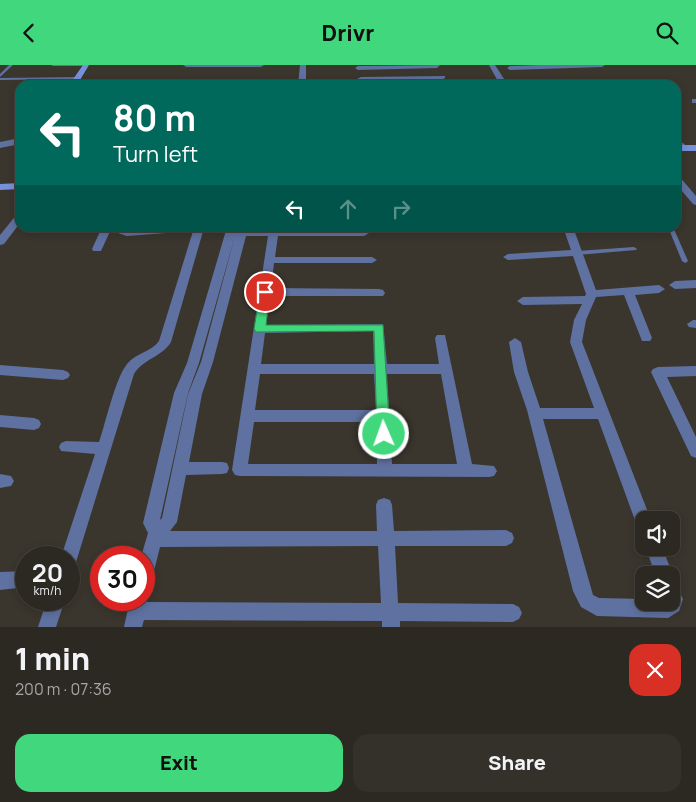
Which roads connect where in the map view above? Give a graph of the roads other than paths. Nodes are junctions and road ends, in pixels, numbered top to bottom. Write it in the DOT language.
graph roads {
  1 [pos="11,65"];
  2 [pos="53,65"];
  3 [pos="86,65"];
  4 [pos="186,65"];
  5 [pos="261,65"];
  6 [pos="303,65"];
  7 [pos="436,65"];
  8 [pos="492,65"];
  9 [pos="579,65"];
  10 [pos="602,65"];
  11 [pos="358,67"];
  12 [pos="510,68"];
  13 [pos="0,77"];
  14 [pos="443,77"];
  15 [pos="45,80"];
  16 [pos="76,80"];
  17 [pos="302,80"];
  18 [pos="361,80"];
  19 [pos="394,80"];
  20 [pos="501,80"];
  21 [pos="15,142"];
  22 [pos="681,144"];
  23 [pos="0,145"];
  24 [pos="681,148"];
  25 [pos="686,148"];
  26 [pos="696,148"];
  27 [pos="681,152"];
  28 [pos="696,152"];
  29 [pos="0,183"];
  30 [pos="15,183"];
  31 [pos="15,184"];
  32 [pos="681,184"];
  33 [pos="0,187"];
  34 [pos="696,202"];
  35 [pos="15,222"];
  36 [pos="105,232"];
  37 [pos="124,232"];
  38 [pos="141,232"];
  39 [pos="198,232"];
  40 [pos="236,232"];
  41 [pos="237,232"];
  42 [pos="274,232"];
  43 [pos="334,232"];
  44 [pos="570,232"];
  45 [pos="672,232"];
  46 [pos="364,233"];
  47 [pos="0,242"];
  48 [pos="97,249"];
  49 [pos="634,249"];
  50 [pos="577,253"];
  51 [pos="508,257"];
  52 [pos="270,260"];
  53 [pos="372,260"];
  54 [pos="684,261"];
  55 [pos="696,284"];
  56 [pos="675,285"];
  57 [pos="659,289"];
  58 [pos="265,292"];
  59 [pos="628,292"];
  60 [pos="379,293"];
  61 [pos="590,297"];
  62 [pos="522,301"];
  63 [pos="220,318"];
  64 [pos="205,319"];
  65 [pos="260,329"];
  66 [pos="200,336"];
  67 [pos="215,337"];
  68 [pos="646,338"];
  69 [pos="441,339"];
  70 [pos="515,342"];
  71 [pos="254,369"];
  72 [pos="381,369"];
  73 [pos="447,369"];
  74 [pos="0,370"];
  75 [pos="696,371"];
  76 [pos="63,375"];
  77 [pos="534,413"];
  78 [pos="603,413"];
  79 [pos="248,416"];
  80 [pos="383,416"];
  81 [pos="0,421"];
  82 [pos="34,424"];
  83 [pos="691,429"];
  84 [pos="66,447"];
  85 [pos="103,448"];
  86 [pos="696,452"];
  87 [pos="222,468"];
  88 [pos="180,469"];
  89 [pos="385,470"];
  90 [pos="466,471"];
  91 [pos="489,471"];
  92 [pos="384,505"];
  93 [pos="640,511"];
  94 [pos="155,536"];
  95 [pos="386,538"];
  96 [pos="506,538"];
  97 [pos="73,546"];
  98 [pos="153,546"];
  99 [pos="15,580"];
  100 [pos="0,581"];
  101 [pos="635,608"];
  102 [pos="52,611"];
  103 [pos="136,613"];
  104 [pos="514,613"];
  105 [pos="390,620"];
  106 [pos="47,627"];
  1 -- 13 [label="lane"];
  2 -- 3 [label="lane"];
  3 -- 16 [label="street"];
  4 -- 5 [label="street"];
  6 -- 17 [label="street"];
  7 -- 11 [label="street"];
  8 -- 20 [label="street"];
  9 -- 10 [label="street"];
  9 -- 12 [label="street"];
  11 -- 18 [label="street"];
  13 -- 15 [label="lane"];
  14 -- 19 [label="street"];
  21 -- 23 [label="street"];
  22 -- 25 [label="lane"];
  24 -- 25 [label="street"];
  25 -- 26 [label="street"];
  27 -- 28 [label="street"];
  29 -- 30 [label="street"];
  31 -- 33 [label="street"];
  32 -- 34 [label="street"];
  35 -- 47 [label="street"];
  36 -- 48 [label="street"];
  37 -- 38 [label="street"];
  39 -- 85 [label="street"];
  40 -- 64 [label="street"];
  41 -- 63 [label="street"];
  42 -- 52 [label="street"];
  43 -- 46 [label="street"];
  44 -- 50 [label="street"];
  45 -- 54 [label="lane"];
  49 -- 50 [label="lane"];
  50 -- 51 [label="street"];
  50 -- 61 [label="street"];
  52 -- 53 [label="street"];
  52 -- 58 [label="street"];
  55 -- 56 [label="street"];
  57 -- 59 [label="street"];
  58 -- 60 [label="street"];
  58 -- 65 [label="street"];
  59 -- 61 [label="street"];
  59 -- 68 [label="street"];
  61 -- 62 [label="street"];
  61 -- 78 [label="street"];
  63 -- 64 [label="street"];
  63 -- 67 [label="street"];
  64 -- 66 [label="street"];
  65 -- 71 [label="street"];
  65 -- 72 [label="street"];
  66 -- 67 [label="street"];
  66 -- 94 [label="street"];
  67 -- 88 [label="street"];
  69 -- 73 [label="street"];
  70 -- 77 [label="street"];
  71 -- 72 [label="street"];
  71 -- 79 [label="street"];
  72 -- 73 [label="street"];
  72 -- 80 [label="street"];
  73 -- 90 [label="street"];
  74 -- 76 [label="street"];
  75 -- 83 [label="street"];
  77 -- 78 [label="street"];
  77 -- 101 [label="street"];
  78 -- 93 [label="street"];
  79 -- 80 [label="street"];
  79 -- 89 [label="street"];
  80 -- 89 [label="street"];
  81 -- 82 [label="street"];
  83 -- 86 [label="street"];
  84 -- 85 [label="street"];
  85 -- 97 [label="street"];
  87 -- 88 [label="street"];
  88 -- 94 [label="street"];
  89 -- 90 [label="street"];
  90 -- 91 [label="street"];
  92 -- 95 [label="street"];
  94 -- 95 [label="street"];
  94 -- 98 [label="street"];
  95 -- 96 [label="street"];
  95 -- 105 [label="street"];
  99 -- 100 [label="street"];
  102 -- 106 [label="street"];
  103 -- 105 [label="street"];
  104 -- 105 [label="street"];
}
